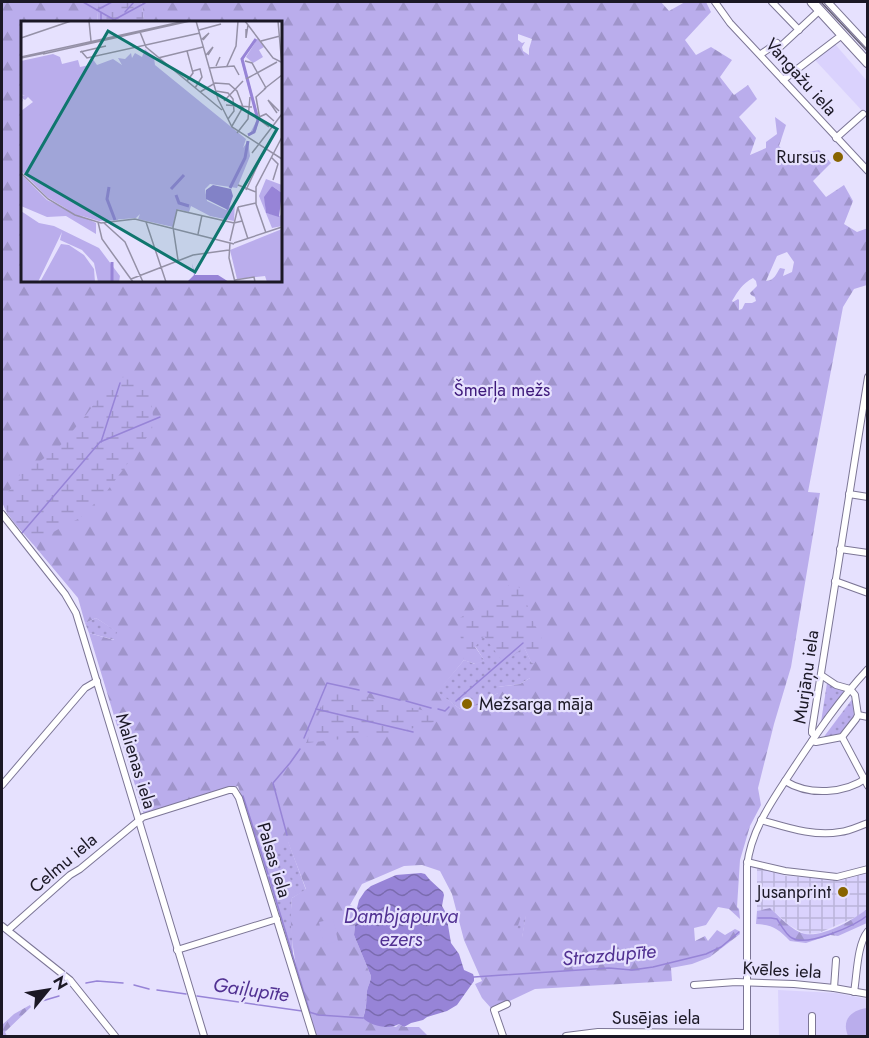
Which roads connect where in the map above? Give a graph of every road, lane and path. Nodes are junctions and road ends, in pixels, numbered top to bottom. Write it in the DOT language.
graph roads {
  1 [pos="715,2"];
  2 [pos="772,2"];
  3 [pos="812,2"];
  4 [pos="828,2"];
  5 [pos="820,10"];
  6 [pos="799,30"];
  7 [pos="842,34"];
  8 [pos="867,45"];
  9 [pos="760,54"];
  10 [pos="867,63"];
  11 [pos="783,80"];
  12 [pos="863,114"];
  13 [pos="836,138"];
  14 [pos="867,171"];
  15 [pos="867,377"];
  16 [pos="849,494"];
  17 [pos="867,497"];
  18 [pos="2,514"];
  19 [pos="840,549"];
  20 [pos="867,553"];
  21 [pos="836,581"];
  22 [pos="867,593"];
  23 [pos="867,669"];
  24 [pos="821,675"];
  25 [pos="97,681"];
  26 [pos="850,689"];
  27 [pos="858,715"];
  28 [pos="867,717"];
  29 [pos="842,737"];
  30 [pos="813,739"];
  31 [pos="785,781"];
  32 [pos="866,781"];
  33 [pos="2,784"];
  34 [pos="138,820"];
  35 [pos="761,820"];
  36 [pos="867,823"];
  37 [pos="747,862"];
  38 [pos="867,868"];
  39 [pos="276,919"];
  40 [pos="2,926"];
  41 [pos="8,930"];
  42 [pos="867,931"];
  43 [pos="177,950"];
  44 [pos="836,960"];
  45 [pos="747,983"];
  46 [pos="694,985"];
  47 [pos="834,988"];
  48 [pos="854,992"];
  49 [pos="867,994"];
  50 [pos="507,1004"];
  51 [pos="812,1016"];
  52 [pos="747,1035"];
  53 [pos="115,1036"];
  54 [pos="204,1036"];
  55 [pos="313,1036"];
  56 [pos="502,1036"];
  57 [pos="566,1036"];
  58 [pos="812,1036"];
  1 -- 9 [label="street, Vangažu iela"];
  2 -- 6 [label="street"];
  3 -- 5 [label="highway"];
  4 -- 8 [label="street"];
  5 -- 6 [label="street"];
  5 -- 7 [label="highway"];
  6 -- 9 [label="street"];
  7 -- 10 [label="highway"];
  7 -- 11 [label="street"];
  9 -- 11 [label="street, Vangažu iela"];
  11 -- 13 [label="street, Vangažu iela"];
  12 -- 13 [label="street"];
  13 -- 14 [label="street, Vangažu iela"];
  15 -- 16 [label="street, Murjāņu iela"];
  16 -- 17 [label="street"];
  16 -- 19 [label="street, Murjāņu iela"];
  18 -- 25 [label="street, Malienas iela"];
  19 -- 20 [label="street"];
  19 -- 21 [label="street, Murjāņu iela"];
  21 -- 22 [label="street"];
  21 -- 24 [label="street, Murjāņu iela"];
  23 -- 26 [label="street"];
  24 -- 26 [label="street"];
  24 -- 30 [label="street, Murjāņu iela"];
  25 -- 33 [label="street"];
  25 -- 34 [label="street, Malienas iela"];
  26 -- 27 [label="street"];
  26 -- 30 [label="street"];
  27 -- 28 [label="street"];
  27 -- 29 [label="street"];
  29 -- 30 [label="street"];
  29 -- 32 [label="street"];
  30 -- 31 [label="street, Murjāņu iela"];
  31 -- 32 [label="street"];
  31 -- 35 [label="street, Murjāņu iela"];
  34 -- 39 [label="street, Palsas iela"];
  34 -- 41 [label="street, Celmu iela"];
  34 -- 43 [label="street, Malienas iela"];
  35 -- 36 [label="street"];
  35 -- 37 [label="street, Murjāņu iela"];
  37 -- 38 [label="street"];
  37 -- 45 [label="street, Murjāņu iela"];
  39 -- 43 [label="street"];
  39 -- 55 [label="street, Palsas iela"];
  40 -- 41 [label="street"];
  41 -- 53 [label="street"];
  42 -- 48 [label="street"];
  43 -- 54 [label="street, Malienas iela"];
  44 -- 47 [label="street"];
  45 -- 46 [label="street, Kvēles iela"];
  45 -- 47 [label="street, Kvēles iela"];
  45 -- 52 [label="street, Murjāņu iela"];
  47 -- 48 [label="street, Kvēles iela"];
  48 -- 49 [label="street, Kvēles iela"];
  50 -- 56 [label="street"];
  51 -- 58 [label="street"];
  52 -- 57 [label="street, Susējas iela"];
}
